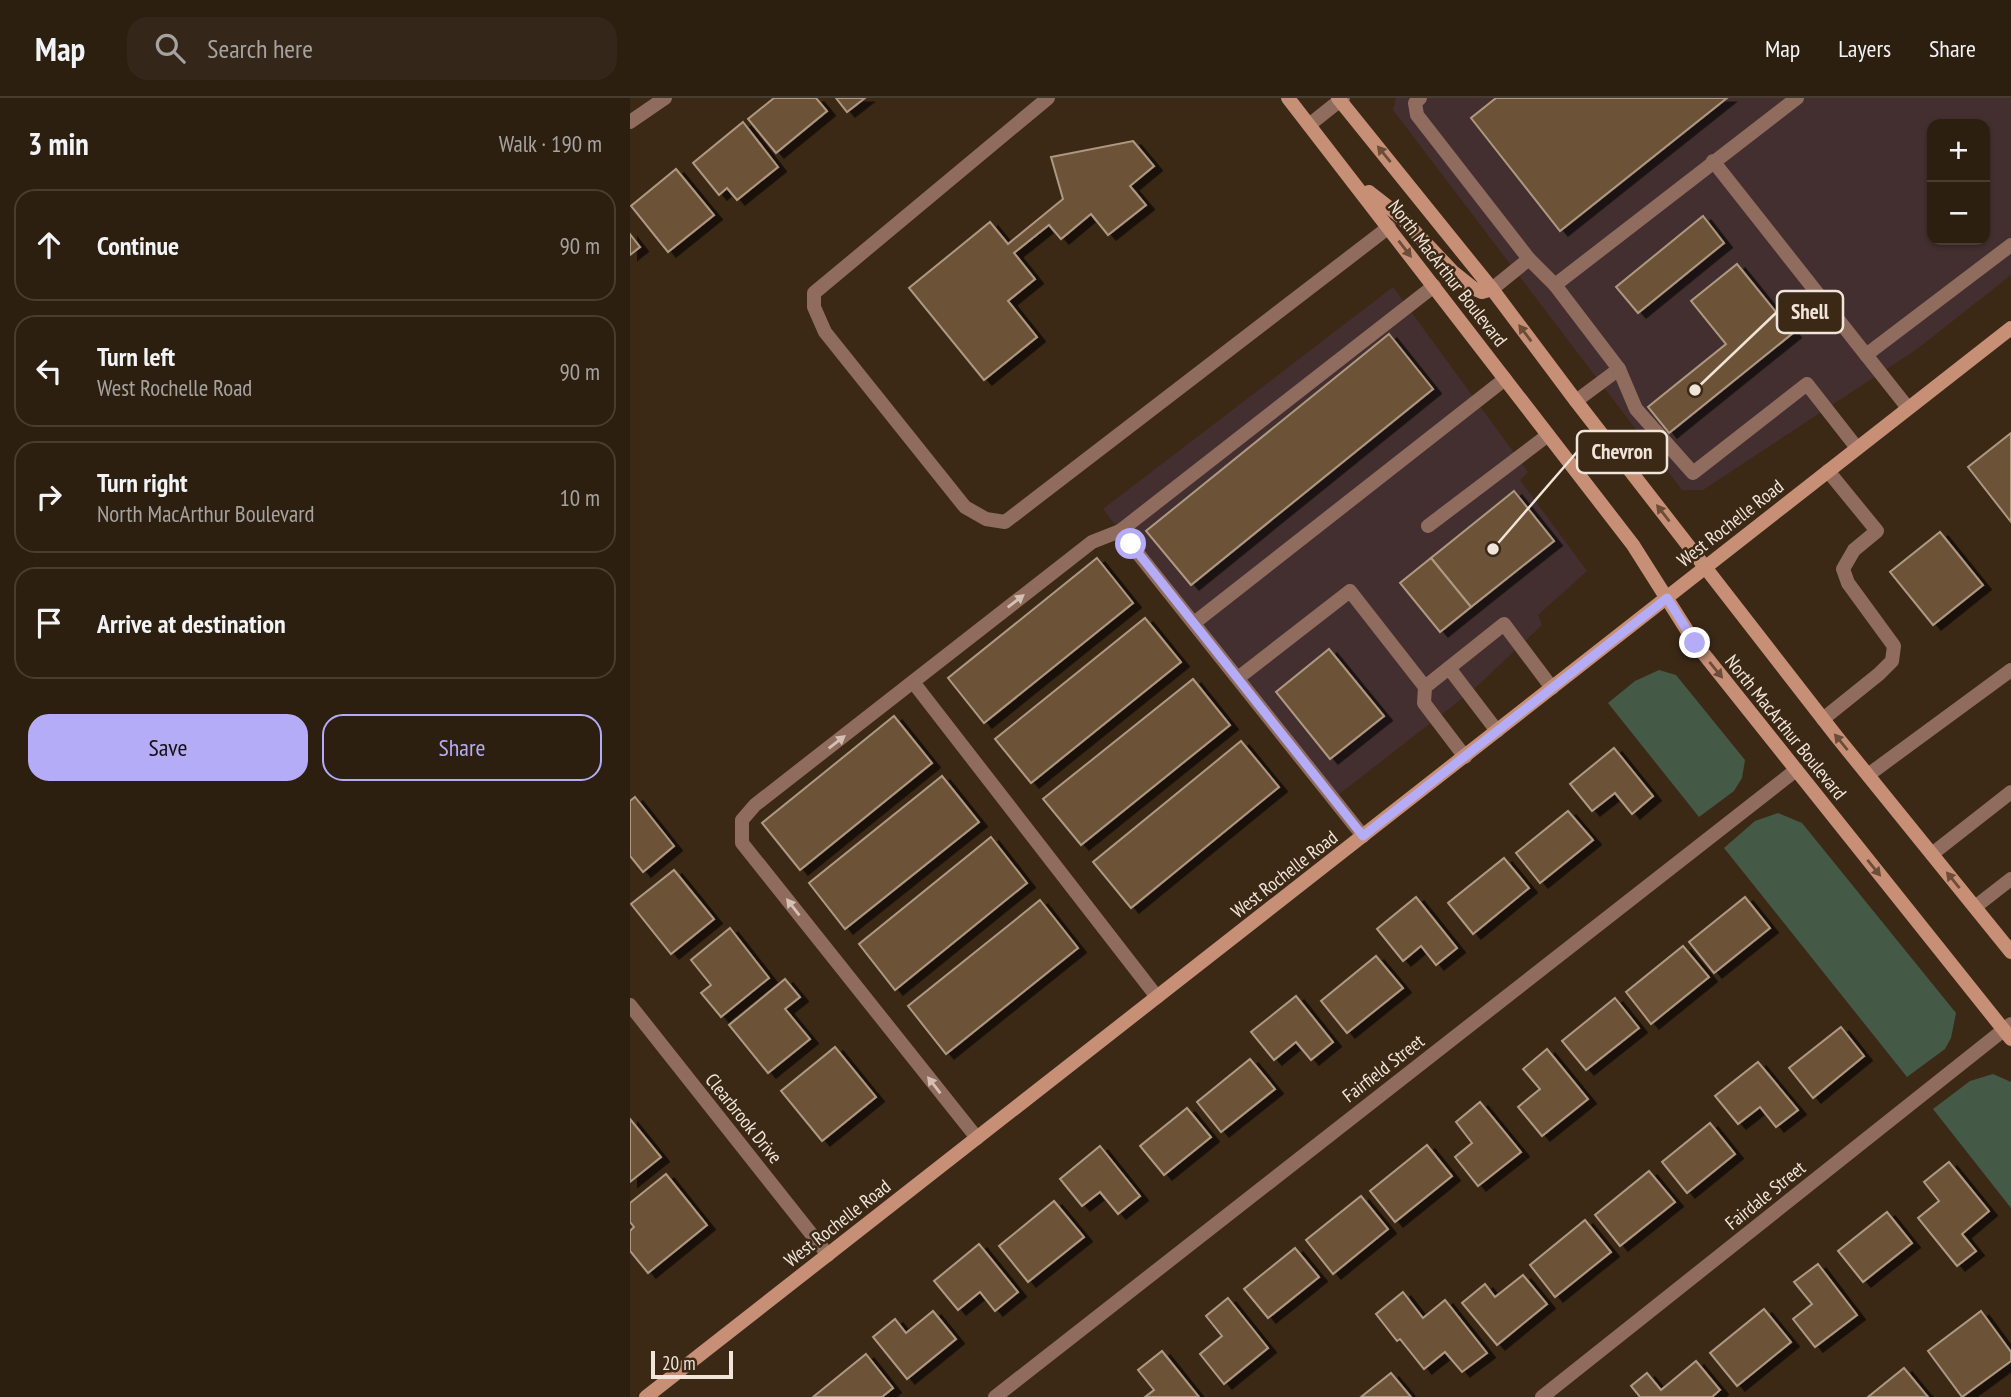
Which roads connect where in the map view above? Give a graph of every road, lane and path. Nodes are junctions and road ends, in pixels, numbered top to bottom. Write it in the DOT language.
graph roads {
  1 [pos="665,98"];
  2 [pos="1048,98"];
  3 [pos="1288,98"];
  4 [pos="1420,98"];
  5 [pos="1797,98"];
  6 [pos="1340,99"];
  7 [pos="630,122"];
  8 [pos="1309,125"];
  9 [pos="1713,162"];
  10 [pos="1351,179"];
  11 [pos="1389,227"];
  12 [pos="2011,244"];
  13 [pos="1529,259"];
  14 [pos="1555,285"];
  15 [pos="1434,286"];
  16 [pos="1492,289"];
  17 [pos="2011,328"];
  18 [pos="1866,355"];
  19 [pos="1619,369"];
  20 [pos="1506,379"];
  21 [pos="1576,401"];
  22 [pos="1908,408"];
  23 [pos="1548,435"];
  24 [pos="1857,449"];
  25 [pos="1828,471"];
  26 [pos="1428,526"];
  27 [pos="1120,531"];
  28 [pos="1705,567"];
  29 [pos="1667,598"];
  30 [pos="1194,622"];
  31 [pos="1449,668"];
  32 [pos="2011,670"];
  33 [pos="1238,678"];
  34 [pos="913,682"];
  35 [pos="1425,687"];
  36 [pos="1552,688"];
  37 [pos="1823,719"];
  38 [pos="1497,731"];
  39 [pos="1465,757"];
  40 [pos="1796,770"];
  41 [pos="1868,775"];
  42 [pos="2011,792"];
  43 [pos="1363,836"];
  44 [pos="1932,854"];
  45 [pos="2011,878"];
  46 [pos="1975,907"];
  47 [pos="2011,952"];
  48 [pos="1157,997"];
  49 [pos="630,1005"];
  50 [pos="2008,1031"];
  51 [pos="977,1138"];
  52 [pos="828,1255"];
  53 [pos="646,1397"];
  54 [pos="995,1397"];
  55 [pos="1542,1397"];
  1 -- 7 [label="street"];
  2 -- 11 [label="street"];
  3 -- 8 [label="main road, North MacArthur Boulevard"];
  4 -- 13 [label="street"];
  5 -- 9 [label="street"];
  6 -- 8 [label="street"];
  16 -- 6 [label="main road, North MacArthur Boulevard, one-way"];
  8 -- 10 [label="main road, North MacArthur Boulevard"];
  9 -- 14 [label="street"];
  9 -- 18 [label="street"];
  10 -- 11 [label="main road, North MacArthur Boulevard"];
  10 -- 16 [label="main road"];
  11 -- 15 [label="main road, North MacArthur Boulevard, one-way"];
  12 -- 18 [label="street"];
  13 -- 14 [label="street"];
  13 -- 16 [label="street"];
  14 -- 19 [label="street"];
  15 -- 20 [label="main road, North MacArthur Boulevard"];
  15 -- 27 [label="street"];
  21 -- 16 [label="main road, North MacArthur Boulevard, one-way"];
  17 -- 22 [label="main road, West Rochelle Road"];
  18 -- 22 [label="street"];
  19 -- 21 [label="street"];
  19 -- 24 [label="street"];
  20 -- 23 [label="main road, North MacArthur Boulevard"];
  20 -- 30 [label="street"];
  28 -- 21 [label="main road, North MacArthur Boulevard, one-way"];
  22 -- 24 [label="main road, West Rochelle Road"];
  23 -- 26 [label="street"];
  23 -- 29 [label="main road, North MacArthur Boulevard"];
  24 -- 25 [label="main road, West Rochelle Road"];
  25 -- 28 [label="main road, West Rochelle Road"];
  25 -- 37 [label="street"];
  27 -- 30 [label="street"];
  34 -- 27 [label="street, one-way"];
  28 -- 29 [label="main road, West Rochelle Road"];
  28 -- 37 [label="main road, North MacArthur Boulevard"];
  29 -- 36 [label="main road, West Rochelle Road"];
  29 -- 40 [label="main road, North MacArthur Boulevard, one-way"];
  30 -- 33 [label="street"];
  31 -- 35 [label="street"];
  31 -- 36 [label="street"];
  31 -- 38 [label="street"];
  32 -- 41 [label="street"];
  33 -- 35 [label="street"];
  33 -- 43 [label="street"];
  34 -- 48 [label="street"];
  51 -- 34 [label="street, one-way"];
  35 -- 39 [label="street"];
  36 -- 38 [label="main road, West Rochelle Road"];
  41 -- 37 [label="main road, North MacArthur Boulevard, one-way"];
  38 -- 39 [label="main road, West Rochelle Road"];
  39 -- 43 [label="main road, West Rochelle Road"];
  40 -- 50 [label="main road, North MacArthur Boulevard, one-way"];
  40 -- 54 [label="street, Fairfield Street"];
  41 -- 44 [label="main road, North MacArthur Boulevard"];
  42 -- 44 [label="street"];
  43 -- 48 [label="main road, West Rochelle Road"];
  46 -- 44 [label="main road, North MacArthur Boulevard, one-way"];
  45 -- 46 [label="street"];
  46 -- 47 [label="main road, North MacArthur Boulevard"];
  48 -- 51 [label="main road, West Rochelle Road"];
  49 -- 52 [label="street, Clearbrook Drive"];
  50 -- 55 [label="street, Fairdale Street"];
  51 -- 52 [label="main road, West Rochelle Road"];
  52 -- 53 [label="main road, West Rochelle Road"];
}
